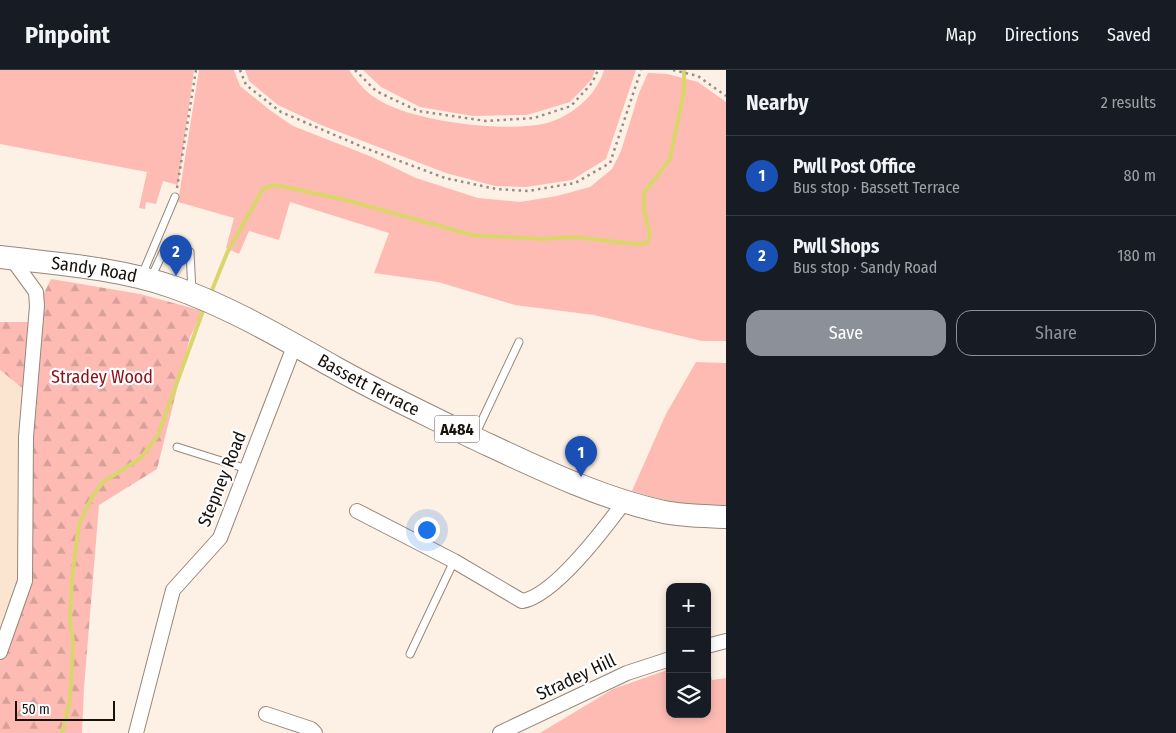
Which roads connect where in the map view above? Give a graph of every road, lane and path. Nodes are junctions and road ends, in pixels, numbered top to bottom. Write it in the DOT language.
graph roads {
  1 [pos="196,70"];
  2 [pos="240,70"];
  3 [pos="355,70"];
  4 [pos="598,70"];
  5 [pos="640,70"];
  6 [pos="674,70"];
  7 [pos="726,96"];
  8 [pos="175,197"];
  9 [pos="6,258"];
  10 [pos="145,279"];
  11 [pos="192,295"];
  12 [pos="518,342"];
  13 [pos="295,344"];
  14 [pos="474,437"];
  15 [pos="177,447"];
  16 [pos="246,469"];
  17 [pos="625,501"];
  18 [pos="356,511"];
  19 [pos="726,517"];
  20 [pos="454,561"];
  21 [pos="726,641"];
  22 [pos="711,645"];
  23 [pos="0,652"];
  24 [pos="410,654"];
  25 [pos="666,660"];
  26 [pos="266,714"];
  27 [pos="136,733"];
  28 [pos="315,733"];
  29 [pos="500,733"];
  1 -- 8 [label="path"];
  2 -- 5 [label="path"];
  3 -- 4 [label="path"];
  6 -- 7 [label="path"];
  8 -- 10 [label="lane"];
  9 -- 10 [label="main road, Sandy Road / A484"];
  9 -- 23 [label="street"];
  10 -- 11 [label="main road, Sandy Road / A484"];
  10 -- 11 [label="lane"];
  11 -- 13 [label="main road, Sandy Road / A484"];
  12 -- 14 [label="lane"];
  13 -- 14 [label="main road, Bassett Terrace / A484"];
  13 -- 16 [label="street, Stepney Road"];
  14 -- 17 [label="main road, Bassett Terrace / A484"];
  15 -- 16 [label="lane"];
  16 -- 27 [label="street, Stepney Road"];
  17 -- 19 [label="main road, Bassett Terrace / A484"];
  17 -- 20 [label="street"];
  18 -- 20 [label="street"];
  20 -- 24 [label="lane"];
  21 -- 22 [label="street"];
  25 -- 29 [label="street, Stradey Hill"];
  26 -- 28 [label="street"];
}
